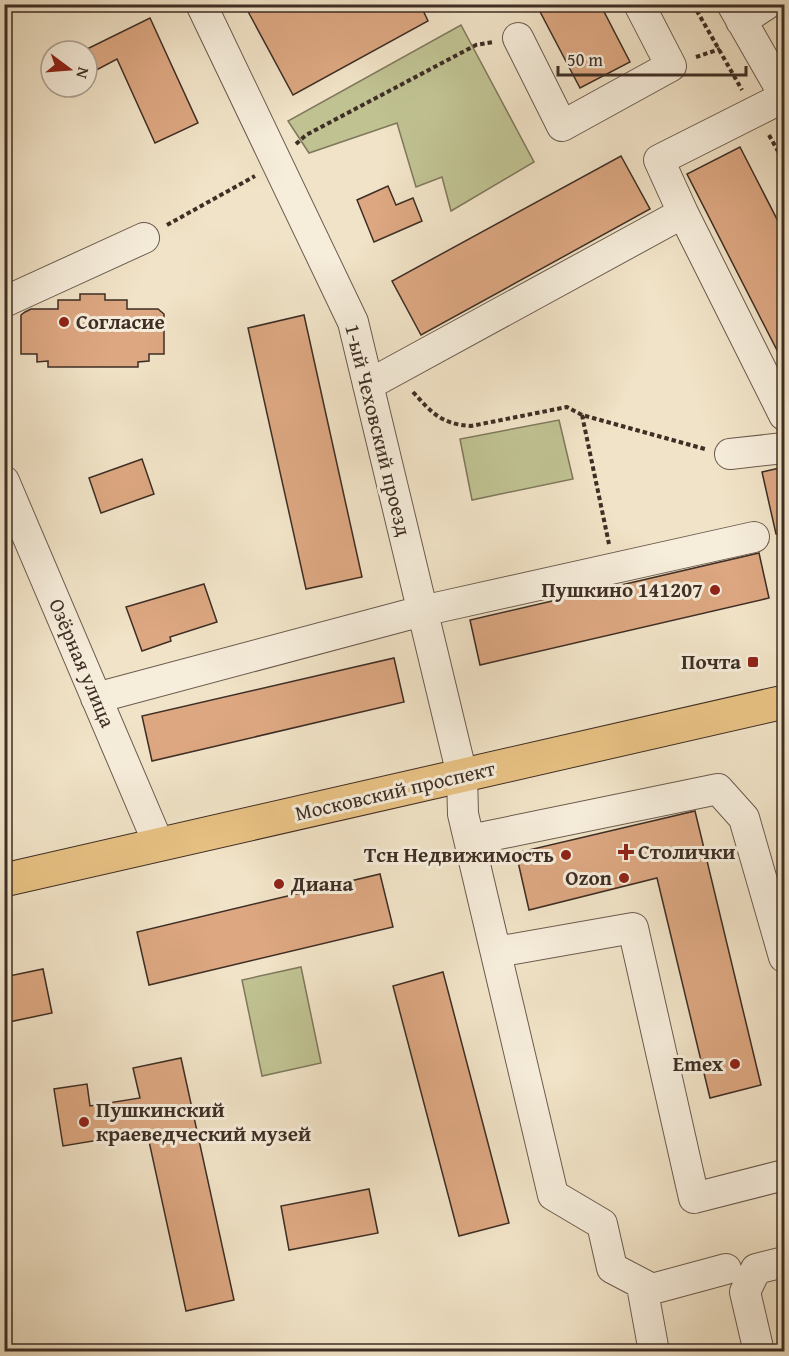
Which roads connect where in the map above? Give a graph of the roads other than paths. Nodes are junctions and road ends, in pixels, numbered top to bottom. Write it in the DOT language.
graph roads {
  1 [pos="201,4"];
  2 [pos="639,4"];
  3 [pos="754,8"];
  4 [pos="518,38"];
  5 [pos="784,96"];
  6 [pos="683,213"];
  7 [pos="144,238"];
  8 [pos="4,302"];
  9 [pos="368,385"];
  10 [pos="784,415"];
  11 [pos="784,448"];
  12 [pos="730,454"];
  13 [pos="4,481"];
  14 [pos="754,537"];
  15 [pos="422,611"];
  16 [pos="96,698"];
  17 [pos="784,702"];
  18 [pos="462,775"];
  19 [pos="470,840"];
  20 [pos="159,844"];
  21 [pos="773,876"];
  22 [pos="4,880"];
  23 [pos="495,952"];
  24 [pos="784,957"];
  25 [pos="784,1175"];
  26 [pos="784,1262"];
  27 [pos="726,1269"];
  28 [pos="642,1286"];
  29 [pos="654,1351"];
  30 [pos="759,1352"];
  1 -- 9 [label="street, 1-ый Чеховский проезд"];
  2 -- 4 [label="street"];
  3 -- 5 [label="street"];
  5 -- 6 [label="street"];
  6 -- 9 [label="street"];
  6 -- 10 [label="street"];
  7 -- 8 [label="street"];
  9 -- 15 [label="street, 1-ый Чеховский проезд"];
  11 -- 12 [label="street"];
  13 -- 16 [label="street, Озёрная улица"];
  14 -- 15 [label="street"];
  15 -- 16 [label="street"];
  15 -- 18 [label="street, 1-ый Чеховский проезд"];
  16 -- 20 [label="street, Озёрная улица"];
  17 -- 18 [label="main road, Московский проспект"];
  18 -- 19 [label="street, 1-ый Чеховский проезд"];
  18 -- 20 [label="main road, Московский проспект"];
  19 -- 21 [label="street"];
  19 -- 23 [label="street, 1-ый Чеховский проезд"];
  20 -- 22 [label="main road, Московский проспект"];
  21 -- 24 [label="street"];
  23 -- 25 [label="street"];
  23 -- 28 [label="street, 1-ый Чеховский проезд"];
  26 -- 30 [label="street"];
  27 -- 28 [label="street"];
  28 -- 29 [label="street"];
}
